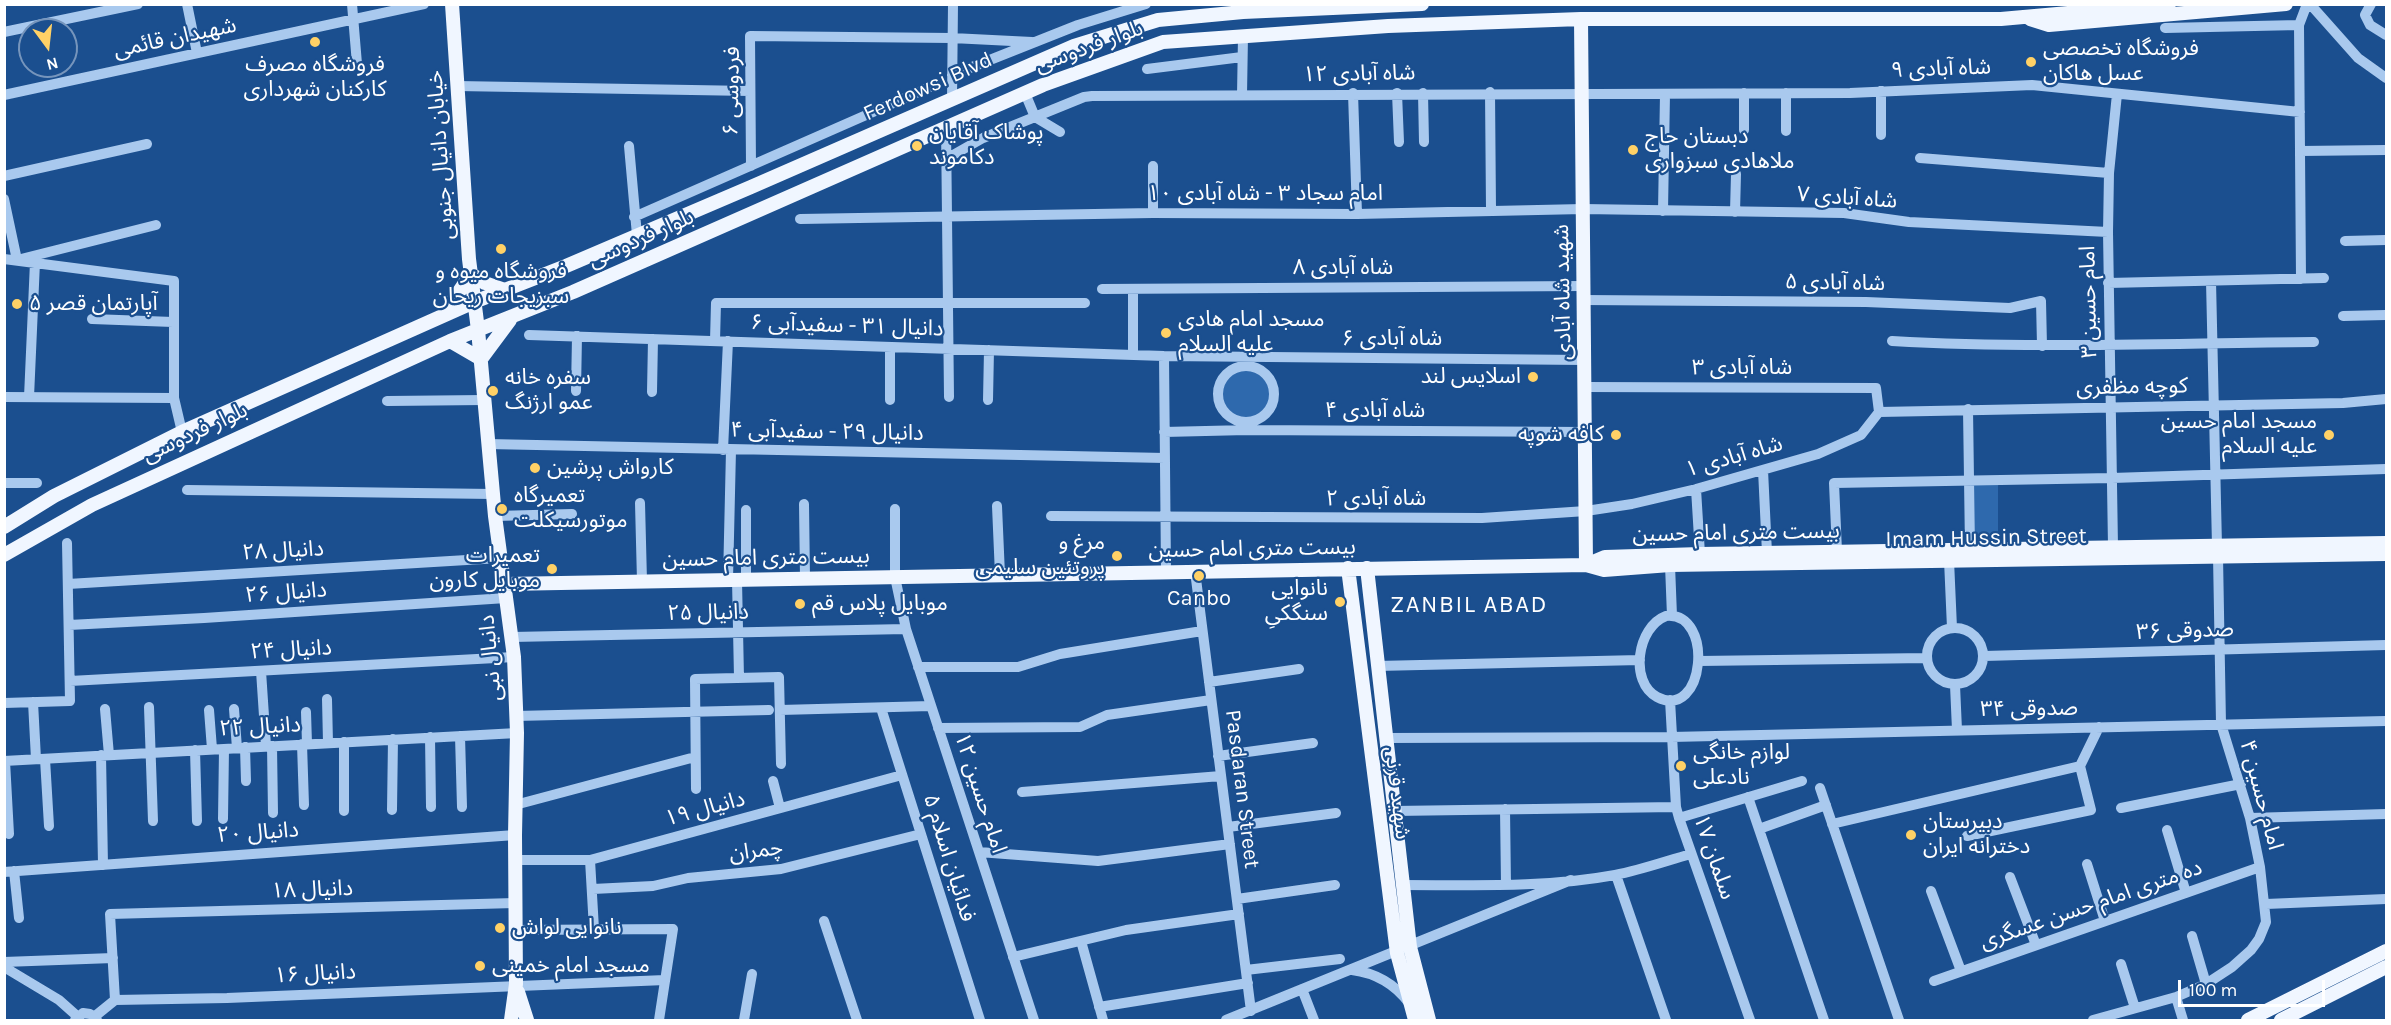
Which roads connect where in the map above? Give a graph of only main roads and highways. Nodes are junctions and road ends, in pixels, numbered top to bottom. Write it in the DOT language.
graph roads {
  1 [pos="452,4"];
  2 [pos="1422,4"];
  3 [pos="2169,4"];
  4 [pos="2286,4"];
  5 [pos="1243,8"];
  6 [pos="2022,17"];
  7 [pos="1581,19"];
  8 [pos="590,255"];
  9 [pos="471,274"];
  10 [pos="600,280"];
  11 [pos="505,290"];
  12 [pos="474,302"];
  13 [pos="442,315"];
  14 [pos="514,316"];
  15 [pos="478,330"];
  16 [pos="450,341"];
  17 [pos="481,359"];
  18 [pos="4,527"];
  19 [pos="2386,543"];
  20 [pos="2218,551"];
  21 [pos="1969,554"];
  22 [pos="2386,554"];
  23 [pos="4,555"];
  24 [pos="1586,565"];
  25 [pos="1348,568"];
  26 [pos="1367,568"];
  27 [pos="505,591"];
  28 [pos="1404,950"];
  29 [pos="2386,951"];
  30 [pos="2386,967"];
  31 [pos="516,984"];
  32 [pos="1414,1015"];
  33 [pos="2263,1017"];
  34 [pos="512,1020"];
  35 [pos="527,1020"];
  36 [pos="1429,1020"];
  37 [pos="2248,1020"];
  38 [pos="2281,1020"];
  1 -- 9 [label="main road, خیابان دانیال جنوبی"];
  2 -- 5 [label="main road, Ferdowsi Blvd"];
  3 -- 6 [label="main road"];
  4 -- 6 [label="main road, بلوار فردوسی"];
  5 -- 8 [label="main road, Ferdowsi Blvd"];
  6 -- 7 [label="main road, بلوار فردوسی"];
  7 -- 10 [label="main road, بلوار فردوسی"];
  7 -- 24 [label="main road, شهید شاه آبادی"];
  8 -- 10 [label="main road"];
  8 -- 11 [label="main road, Ferdowsi Blvd"];
  9 -- 11 [label="main road"];
  9 -- 12 [label="main road, خیابان دانیال جنوبی"];
  9 -- 13 [label="main road"];
  10 -- 14 [label="main road, بلوار فردوسی"];
  11 -- 12 [label="main road, Ferdowsi Blvd"];
  12 -- 13 [label="main road, بلوار فردوسی"];
  12 -- 15 [label="main road, خیابان دانیال جنوبی"];
  13 -- 18 [label="main road, بلوار فردوسی"];
  14 -- 15 [label="main road, بلوار فردوسی"];
  14 -- 17 [label="main road"];
  15 -- 16 [label="main road, بلوار فردوسی"];
  15 -- 17 [label="main road, دانیال نبی"];
  16 -- 17 [label="main road"];
  16 -- 23 [label="main road, بلوار فردوسی"];
  17 -- 27 [label="main road, دانیال نبی"];
  19 -- 20 [label="main road, Imam Hussin Street"];
  20 -- 21 [label="main road, Imam Hussin Street"];
  20 -- 21 [label="main road, Imam Hussin Street"];
  20 -- 22 [label="main road, Imam Hussin Street"];
  21 -- 24 [label="main road, بیست متری امام حسین"];
  21 -- 24 [label="main road, Imam Hussin Street"];
  24 -- 26 [label="main road, بیست متری امام حسین"];
  25 -- 26 [label="main road, بیست متری امام حسین"];
  25 -- 27 [label="main road, بیست متری امام حسین"];
  25 -- 28 [label="main road, شهید قرنی"];
  26 -- 28 [label="main road, شهید قرنی"];
  27 -- 31 [label="main road, دانیال نبی"];
  28 -- 32 [label="main road, شهید قرنی"];
  28 -- 36 [label="main road, شهید قرنی"];
  29 -- 33 [label="main road"];
  30 -- 38 [label="main road"];
  31 -- 34 [label="main road, دانیال نبی"];
  31 -- 35 [label="main road, دانیال نبی"];
  33 -- 37 [label="main road"];
}
